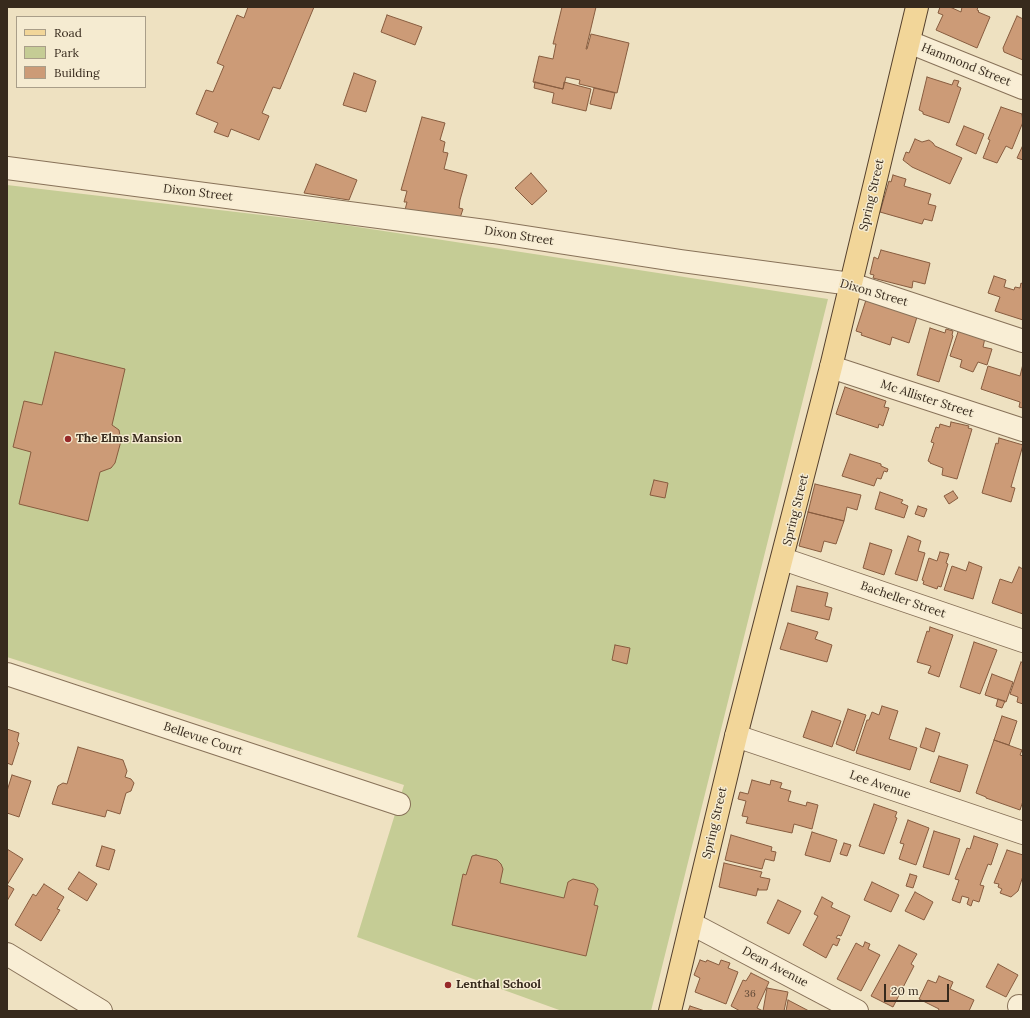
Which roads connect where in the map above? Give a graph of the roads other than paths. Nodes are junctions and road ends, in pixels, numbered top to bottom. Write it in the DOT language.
graph roads {
  1 [pos="917,7"];
  2 [pos="909,42"];
  3 [pos="1023,88"];
  4 [pos="7,168"];
  5 [pos="851,284"];
  6 [pos="1023,340"];
  7 [pos="831,368"];
  8 [pos="1023,430"];
  9 [pos="783,559"];
  10 [pos="1023,641"];
  11 [pos="7,674"];
  12 [pos="736,736"];
  13 [pos="399,804"];
  14 [pos="1023,833"];
  15 [pos="692,924"];
  16 [pos="7,954"];
  17 [pos="101,1011"];
  18 [pos="670,1011"];
  19 [pos="857,1011"];
  1 -- 2 [label="main road, Spring Street"];
  2 -- 3 [label="street, Hammond Street"];
  2 -- 5 [label="main road, Spring Street"];
  4 -- 5 [label="street, Dixon Street"];
  5 -- 6 [label="street, Dixon Street"];
  5 -- 7 [label="main road, Spring Street"];
  7 -- 8 [label="street, Mc Allister Street"];
  7 -- 9 [label="main road, Spring Street"];
  9 -- 10 [label="street, Bacheller Street"];
  9 -- 12 [label="main road, Spring Street"];
  11 -- 13 [label="street, Bellevue Court"];
  12 -- 14 [label="street, Lee Avenue"];
  12 -- 15 [label="main road, Spring Street"];
  15 -- 18 [label="main road, Spring Street"];
  15 -- 19 [label="street, Dean Avenue"];
  16 -- 17 [label="street"];
}
